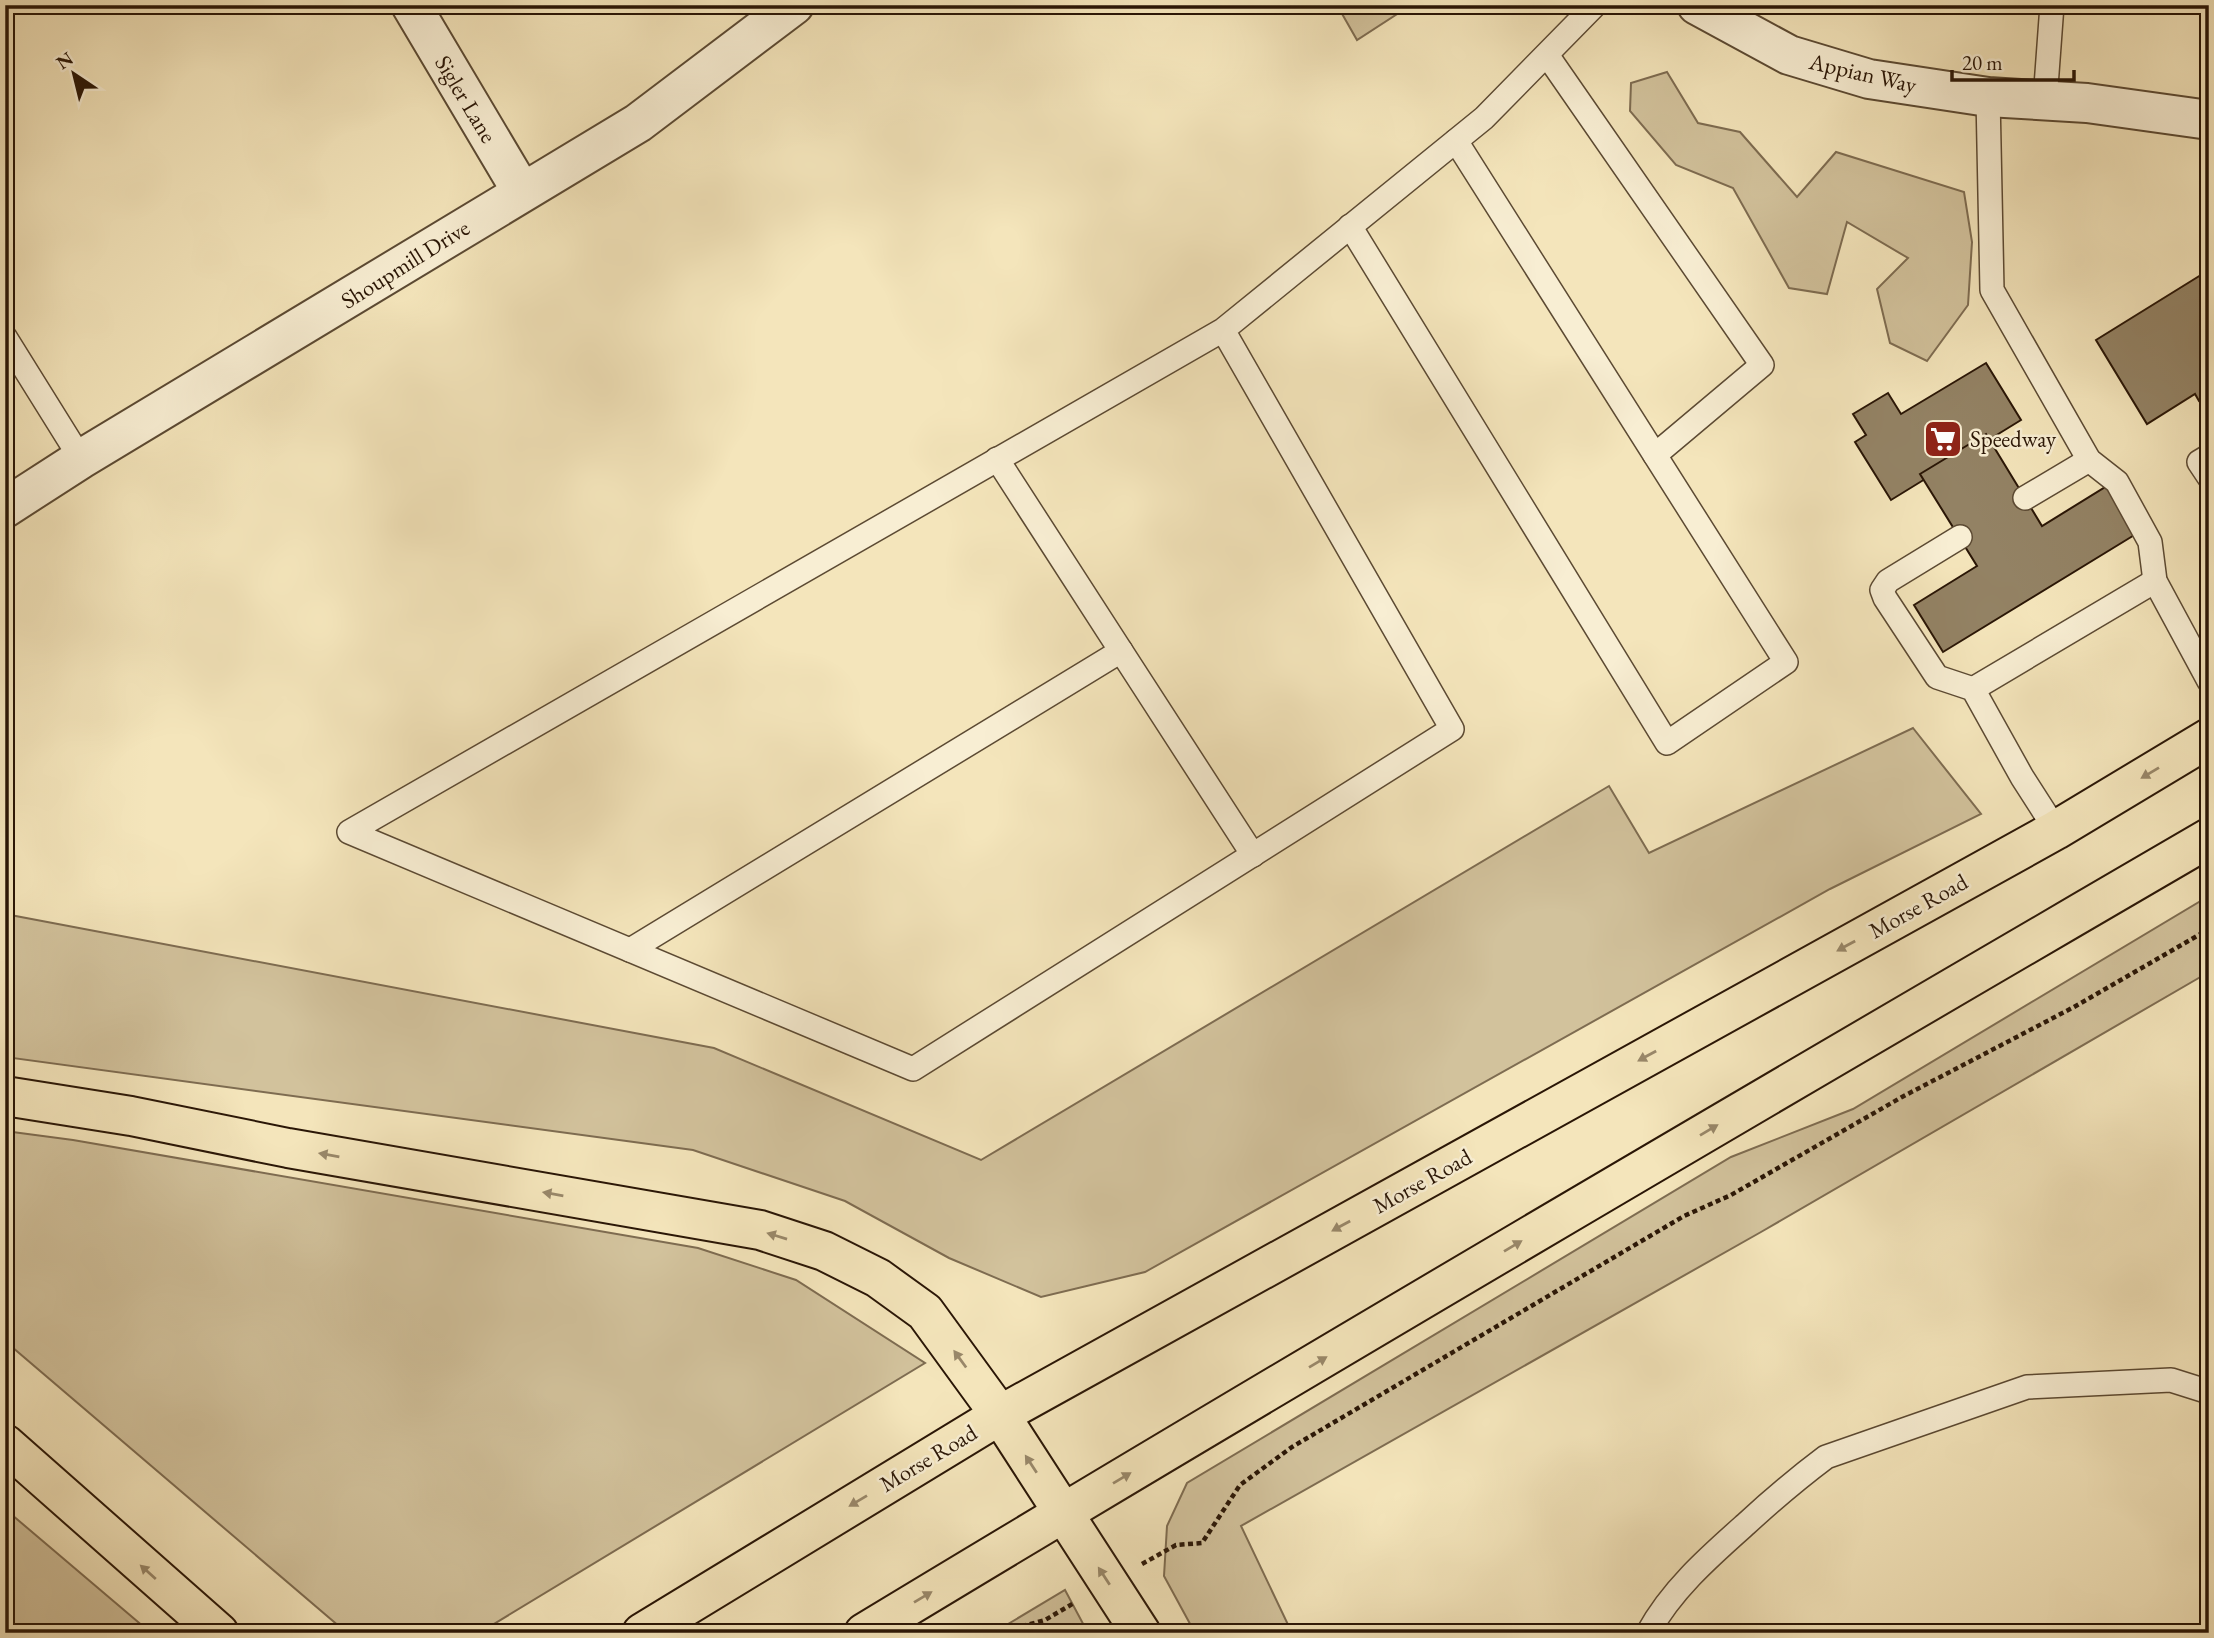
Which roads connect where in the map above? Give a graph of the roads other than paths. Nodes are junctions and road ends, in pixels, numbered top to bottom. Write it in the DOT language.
graph roads {
  1 [pos="411,5"];
  2 [pos="794,5"];
  3 [pos="1595,5"];
  4 [pos="1696,5"];
  5 [pos="2052,5"];
  6 [pos="1547,55"];
  7 [pos="1988,97"];
  8 [pos="2045,100"];
  9 [pos="2209,120"];
  10 [pos="1456,141"];
  11 [pos="522,192"];
  12 [pos="1350,226"];
  13 [pos="1223,330"];
  14 [pos="5,337"];
  15 [pos="1655,455"];
  16 [pos="2209,456"];
  17 [pos="81,459"];
  18 [pos="997,459"];
  19 [pos="2089,460"];
  20 [pos="2209,477"];
  21 [pos="2025,498"];
  22 [pos="5,508"];
  23 [pos="1960,537"];
  24 [pos="2155,581"];
  25 [pos="1121,651"];
  26 [pos="2209,681"];
  27 [pos="1973,689"];
  28 [pos="2209,738"];
  29 [pos="2056,830"];
  30 [pos="2209,838"];
  31 [pos="1253,855"];
  32 [pos="630,950"];
  33 [pos="5,1096"];
  34 [pos="2209,1392"];
  35 [pos="1000,1415"];
  36 [pos="5,1444"];
  37 [pos="1063,1513"];
  38 [pos="209,1625"];
  39 [pos="642,1633"];
  40 [pos="864,1633"];
  41 [pos="1142,1633"];
  42 [pos="1648,1633"];
  1 -- 11 [label="street, Sigler Lane"];
  2 -- 11 [label="street, Shoupmill Drive"];
  3 -- 6 [label="lane"];
  4 -- 7 [label="street, Appian Way"];
  5 -- 8 [label="lane"];
  6 -- 10 [label="lane"];
  6 -- 15 [label="lane"];
  7 -- 8 [label="street, Appian Way"];
  7 -- 19 [label="lane"];
  8 -- 9 [label="street, Appian Way"];
  10 -- 12 [label="lane"];
  10 -- 15 [label="lane"];
  11 -- 17 [label="street, Shoupmill Drive"];
  12 -- 13 [label="lane"];
  12 -- 15 [label="lane"];
  13 -- 18 [label="lane"];
  13 -- 31 [label="lane"];
  14 -- 17 [label="lane"];
  16 -- 20 [label="lane"];
  17 -- 22 [label="street, Shoupmill Drive"];
  18 -- 25 [label="lane"];
  18 -- 32 [label="lane"];
  19 -- 21 [label="lane"];
  19 -- 24 [label="lane"];
  23 -- 27 [label="lane"];
  24 -- 26 [label="lane"];
  24 -- 27 [label="lane"];
  25 -- 31 [label="lane"];
  25 -- 32 [label="lane"];
  27 -- 29 [label="lane"];
  28 -- 29 [label="main road, Morse Road, one-way"];
  29 -- 35 [label="main road, Morse Road, one-way"];
  37 -- 30 [label="main road, one-way"];
  31 -- 32 [label="lane"];
  35 -- 33 [label="main road, one-way"];
  34 -- 42 [label="lane"];
  37 -- 35 [label="main road, one-way"];
  35 -- 39 [label="main road, Morse Road, one-way"];
  38 -- 36 [label="main road, one-way"];
  40 -- 37 [label="main road, one-way"];
  41 -- 37 [label="main road, one-way"];
}
